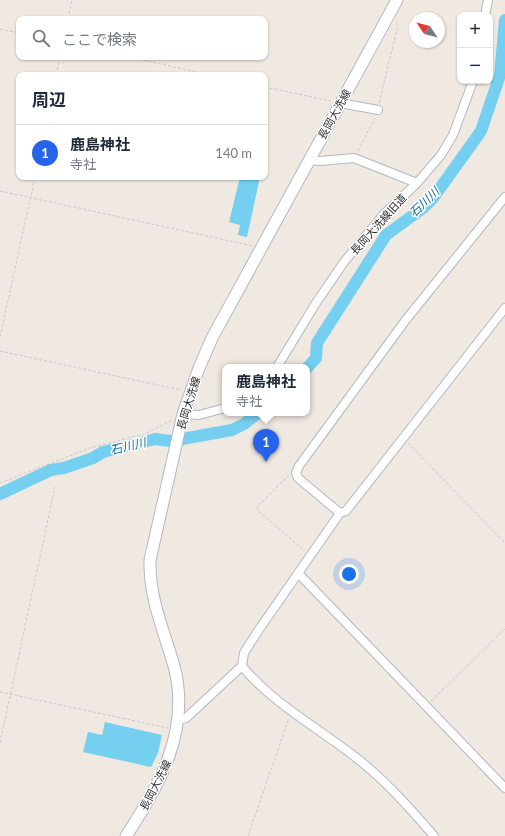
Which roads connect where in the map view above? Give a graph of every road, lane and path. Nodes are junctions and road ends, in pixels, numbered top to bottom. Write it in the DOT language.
graph roads {
  1 [pos="72,0"];
  2 [pos="397,0"];
  3 [pos="488,0"];
  4 [pos="486,12"];
  5 [pos="390,14"];
  6 [pos="69,16"];
  7 [pos="0,29"];
  8 [pos="16,32"];
  9 [pos="59,60"];
  10 [pos="143,60"];
  11 [pos="57,72"];
  12 [pos="197,72"];
  13 [pos="472,84"];
  14 [pos="268,88"];
  15 [pos="340,103"];
  16 [pos="378,110"];
  17 [pos="354,158"];
  18 [pos="309,160"];
  19 [pos="34,180"];
  20 [pos="417,183"];
  21 [pos="0,191"];
  22 [pos="505,197"];
  23 [pos="30,198"];
  24 [pos="261,249"];
  25 [pos="505,308"];
  26 [pos="0,337"];
  27 [pos="0,351"];
  28 [pos="279,364"];
  29 [pos="190,392"];
  30 [pos="222,409"];
  31 [pos="182,418"];
  32 [pos="403,438"];
  33 [pos="296,472"];
  34 [pos="0,483"];
  35 [pos="55,487"];
  36 [pos="340,513"];
  37 [pos="505,543"];
  38 [pos="310,555"];
  39 [pos="298,573"];
  40 [pos="505,629"];
  41 [pos="239,670"];
  42 [pos="0,692"];
  43 [pos="10,694"];
  44 [pos="426,705"];
  45 [pos="290,717"];
  46 [pos="177,725"];
  47 [pos="0,743"];
  48 [pos="505,788"];
  49 [pos="126,836"];
  50 [pos="248,836"];
  51 [pos="434,836"];
  1 -- 6 [label="path"];
  2 -- 5 [label="main road, 長岡大洗線"];
  3 -- 4 [label="street"];
  5 -- 15 [label="main road, 長岡大洗線"];
  5 -- 16 [label="path"];
  7 -- 8 [label="path"];
  9 -- 11 [label="path"];
  10 -- 12 [label="path"];
  13 -- 20 [label="street, 長岡大洗線旧道"];
  14 -- 15 [label="path"];
  15 -- 16 [label="street"];
  15 -- 18 [label="main road, 長岡大洗線"];
  16 -- 17 [label="path"];
  17 -- 18 [label="street"];
  17 -- 20 [label="street"];
  18 -- 24 [label="main road, 長岡大洗線"];
  19 -- 23 [label="path"];
  20 -- 28 [label="street, 長岡大洗線旧道"];
  21 -- 23 [label="path"];
  22 -- 33 [label="street"];
  23 -- 24 [label="path"];
  23 -- 26 [label="path"];
  24 -- 29 [label="main road, 長岡大洗線"];
  25 -- 32 [label="street"];
  27 -- 29 [label="path"];
  29 -- 31 [label="main road, 長岡大洗線"];
  30 -- 31 [label="street"];
  31 -- 34 [label="path"];
  31 -- 46 [label="main road, 長岡大洗線"];
  32 -- 36 [label="street"];
  32 -- 37 [label="path"];
  33 -- 36 [label="street"];
  33 -- 38 [label="path"];
  35 -- 43 [label="path"];
  36 -- 38 [label="street"];
  38 -- 39 [label="street"];
  39 -- 41 [label="street"];
  39 -- 44 [label="street"];
  40 -- 44 [label="path"];
  41 -- 46 [label="street"];
  41 -- 51 [label="street"];
  42 -- 43 [label="path"];
  43 -- 46 [label="path"];
  43 -- 47 [label="path"];
  44 -- 48 [label="street"];
  45 -- 50 [label="path"];
  46 -- 49 [label="main road, 長岡大洗線"];
}
